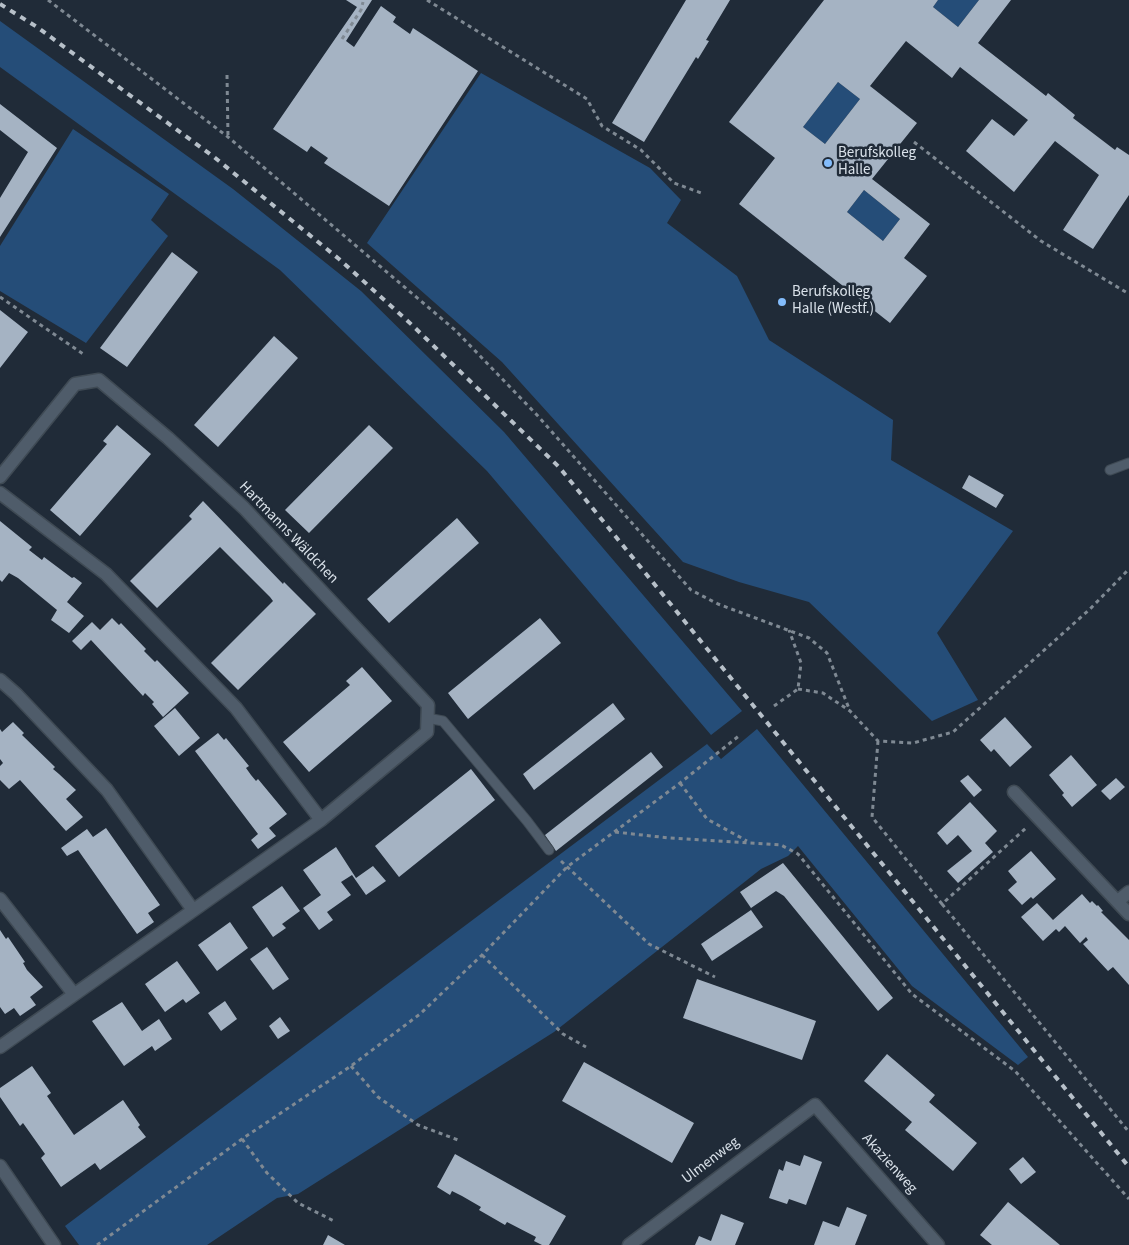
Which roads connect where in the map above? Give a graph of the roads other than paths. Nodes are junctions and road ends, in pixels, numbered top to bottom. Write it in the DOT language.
graph roads {
  1 [pos="1129,463"];
  2 [pos="1110,470"];
  3 [pos="0,476"];
  4 [pos="0,493"];
  5 [pos="0,680"];
  6 [pos="427,718"];
  7 [pos="1014,792"];
  8 [pos="321,820"];
  9 [pos="549,850"];
  10 [pos="1129,892"];
  11 [pos="0,899"];
  12 [pos="1118,901"];
  13 [pos="193,910"];
  14 [pos="1129,914"];
  15 [pos="73,993"];
  16 [pos="0,1047"];
  17 [pos="814,1105"];
  18 [pos="0,1166"];
  19 [pos="54,1245"];
  20 [pos="629,1245"];
  21 [pos="938,1245"];
  1 -- 2 [label="lane"];
  3 -- 6 [label="street, Hartmanns Wäldchen"];
  4 -- 8 [label="street"];
  5 -- 13 [label="street"];
  6 -- 8 [label="street"];
  6 -- 9 [label="lane"];
  7 -- 12 [label="street"];
  8 -- 13 [label="street"];
  10 -- 12 [label="street"];
  11 -- 15 [label="street"];
  12 -- 14 [label="street"];
  13 -- 15 [label="street"];
  15 -- 16 [label="street"];
  17 -- 20 [label="street, Ulmenweg"];
  17 -- 21 [label="street, Akazienweg"];
  18 -- 19 [label="street"];
}
